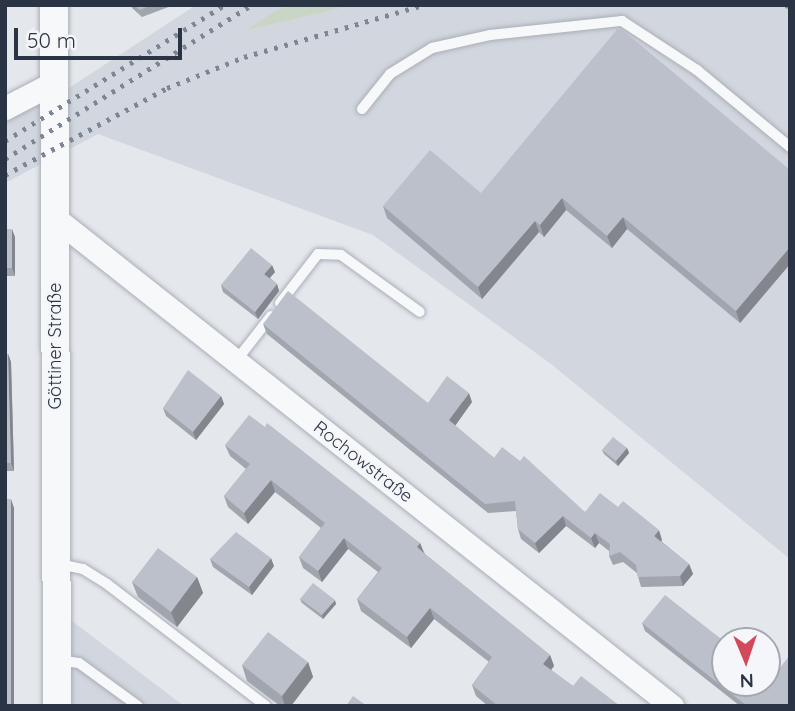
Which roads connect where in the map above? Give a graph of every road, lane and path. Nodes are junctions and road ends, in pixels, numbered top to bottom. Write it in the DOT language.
graph roads {
  1 [pos="54,5"];
  2 [pos="55,82"];
  3 [pos="5,108"];
  4 [pos="362,109"];
  5 [pos="790,147"];
  6 [pos="55,218"];
  7 [pos="420,312"];
  8 [pos="236,361"];
  9 [pos="56,564"];
  10 [pos="56,660"];
  11 [pos="57,706"];
  12 [pos="138,706"];
  13 [pos="266,706"];
  14 [pos="672,706"];
  1 -- 2 [label="street, Göttiner Straße"];
  2 -- 3 [label="street"];
  2 -- 6 [label="street, Göttiner Straße"];
  4 -- 5 [label="lane"];
  6 -- 8 [label="street, Rochowstraße"];
  6 -- 9 [label="street, Göttiner Straße"];
  7 -- 8 [label="lane"];
  8 -- 14 [label="street, Rochowstraße"];
  9 -- 10 [label="street, Göttiner Straße"];
  9 -- 13 [label="lane"];
  10 -- 11 [label="street, Göttiner Straße"];
  10 -- 12 [label="lane"];
}
